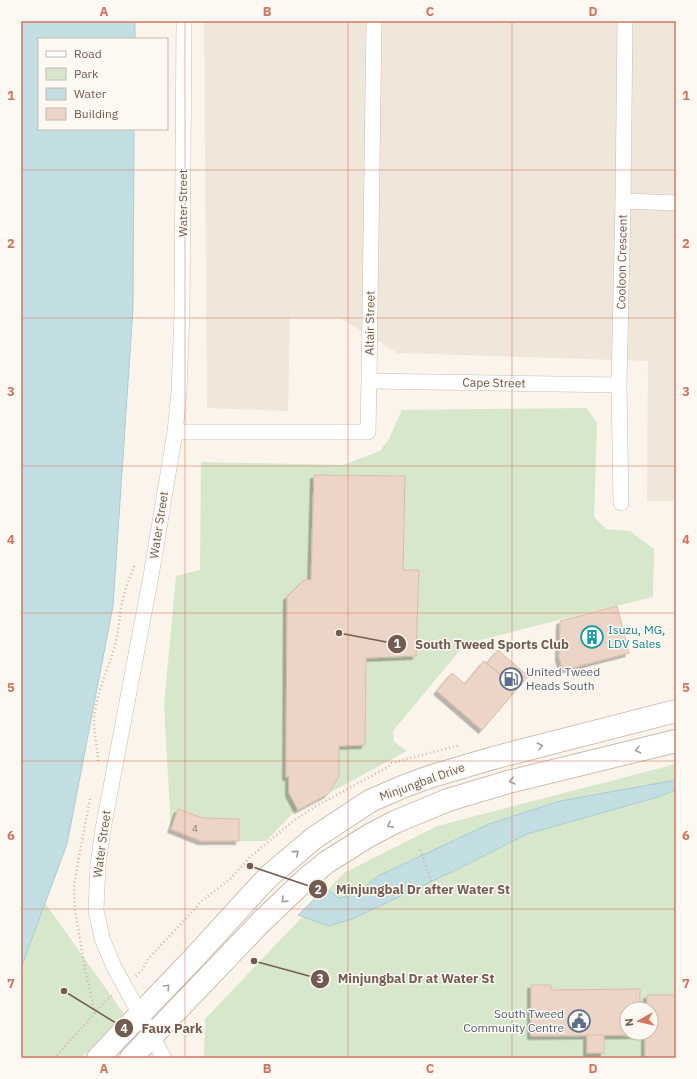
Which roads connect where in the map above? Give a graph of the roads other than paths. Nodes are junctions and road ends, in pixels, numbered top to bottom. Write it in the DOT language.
graph roads {
  1 [pos="184,21"];
  2 [pos="374,21"];
  3 [pos="625,21"];
  4 [pos="623,202"];
  5 [pos="676,203"];
  6 [pos="369,381"];
  7 [pos="619,386"];
  8 [pos="175,432"];
  9 [pos="621,503"];
  10 [pos="676,711"];
  11 [pos="676,741"];
  12 [pos="140,1015"];
  13 [pos="152,1037"];
  14 [pos="98,1058"];
  15 [pos="131,1058"];
  16 [pos="164,1058"];
  1 -- 8 [label="street, Water Street"];
  2 -- 6 [label="street, Altair Street"];
  3 -- 4 [label="street, Cooloon Crescent"];
  4 -- 5 [label="street"];
  4 -- 7 [label="street, Cooloon Crescent"];
  6 -- 7 [label="street, Cape Street"];
  6 -- 8 [label="street, Altair Street"];
  7 -- 9 [label="street, Cooloon Crescent"];
  8 -- 12 [label="street, Water Street"];
  12 -- 10 [label="main road, Minjungbal Drive, one-way"];
  11 -- 13 [label="main road, one-way"];
  12 -- 13 [label="street, Water Street"];
  12 -- 14 [label="main road, Minjungbal Drive"];
  13 -- 15 [label="main road"];
  13 -- 16 [label="street, Water Street"];
}
